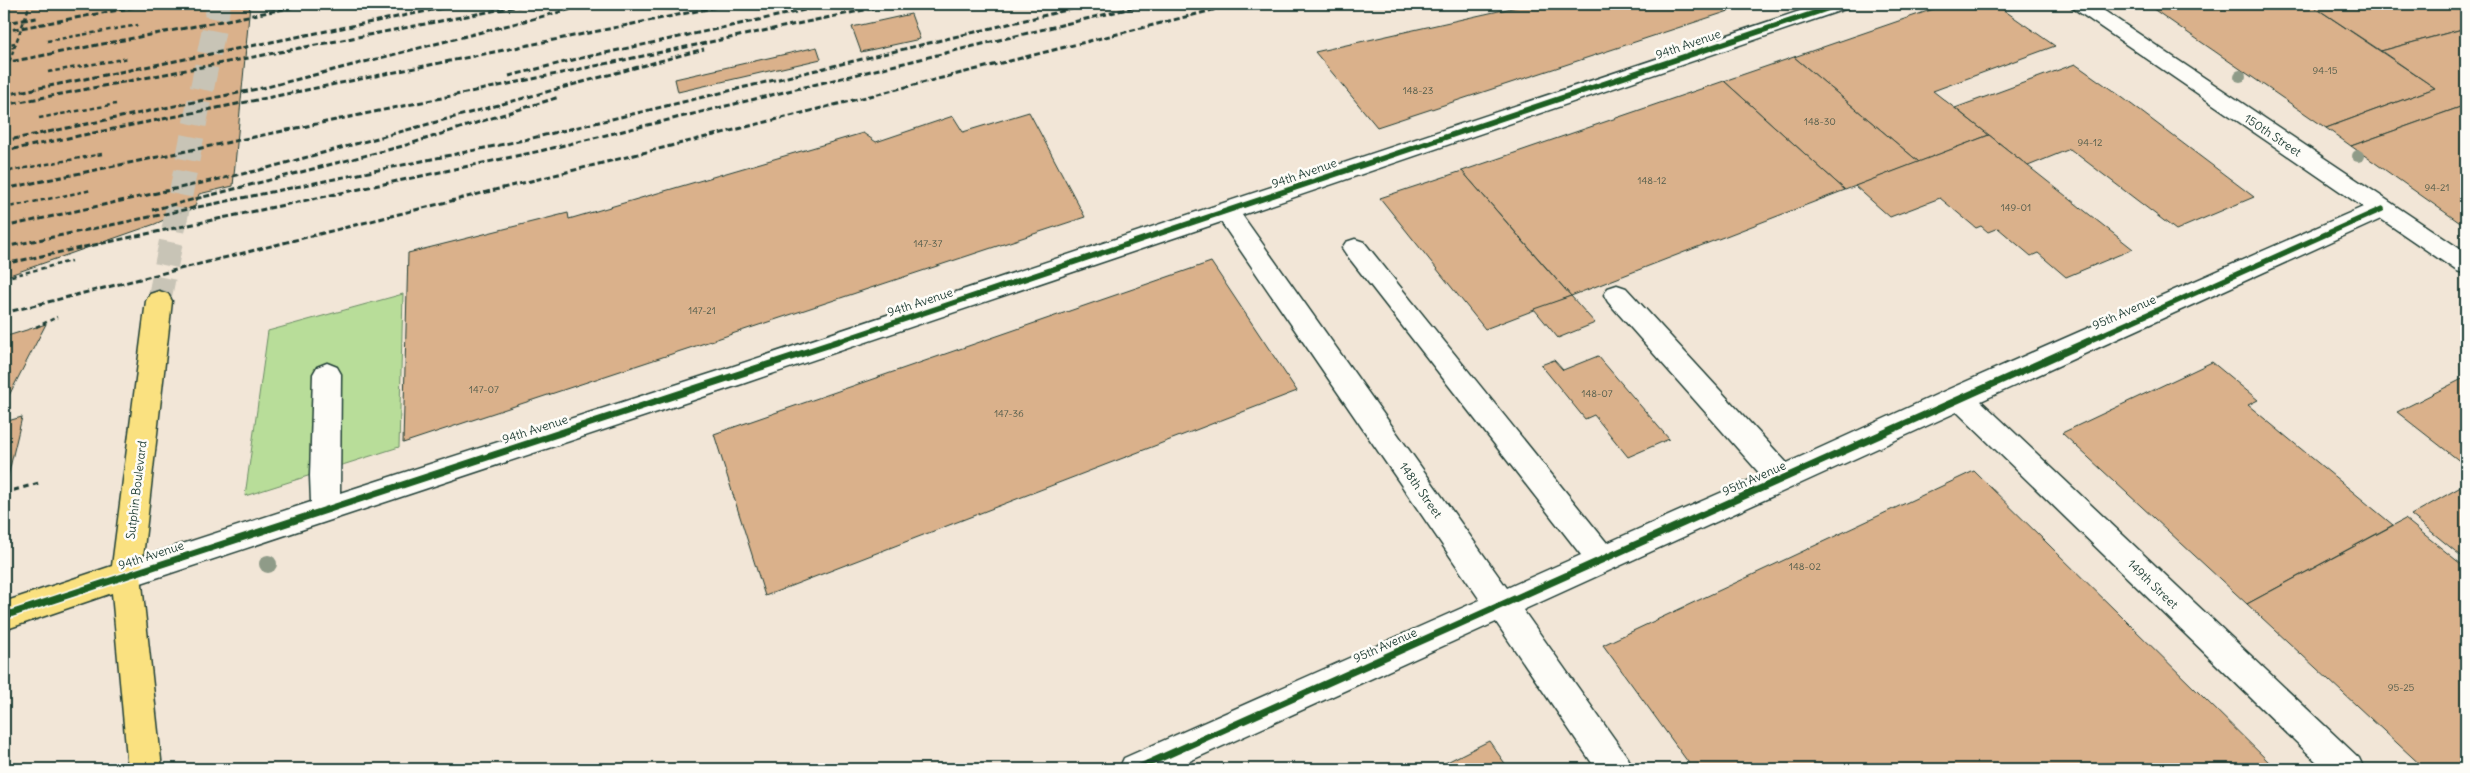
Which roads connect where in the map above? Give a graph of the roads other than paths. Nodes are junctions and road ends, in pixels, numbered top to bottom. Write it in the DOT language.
graph roads {
  1 [pos="1841,4"];
  2 [pos="2080,4"];
  3 [pos="2382,209"];
  4 [pos="1226,211"];
  5 [pos="1355,248"];
  6 [pos="2466,265"];
  7 [pos="1617,295"];
  8 [pos="159,301"];
  9 [pos="326,374"];
  10 [pos="1960,397"];
  11 [pos="1782,478"];
  12 [pos="326,510"];
  13 [pos="1602,559"];
  14 [pos="126,575"];
  15 [pos="1501,605"];
  16 [pos="4,616"];
  17 [pos="145,769"];
  18 [pos="1136,769"];
  19 [pos="1616,769"];
  20 [pos="2347,769"];
  1 -- 4 [label="street, 94th Avenue"];
  2 -- 3 [label="street, 150th Street"];
  3 -- 6 [label="street, 150th Street"];
  3 -- 10 [label="street, 95th Avenue"];
  4 -- 12 [label="street, 94th Avenue"];
  4 -- 15 [label="street, 148th Street"];
  5 -- 13 [label="street"];
  7 -- 11 [label="street"];
  8 -- 14 [label="main road, Sutphin Boulevard"];
  9 -- 12 [label="street"];
  10 -- 11 [label="street, 95th Avenue"];
  10 -- 20 [label="street, 149th Street"];
  11 -- 13 [label="street, 95th Avenue"];
  12 -- 14 [label="street, 94th Avenue"];
  13 -- 15 [label="street, 95th Avenue"];
  14 -- 16 [label="main road, 94th Avenue"];
  14 -- 17 [label="main road, Sutphin Boulevard"];
  15 -- 18 [label="street, 95th Avenue"];
  15 -- 19 [label="street, 148th Street"];
}
